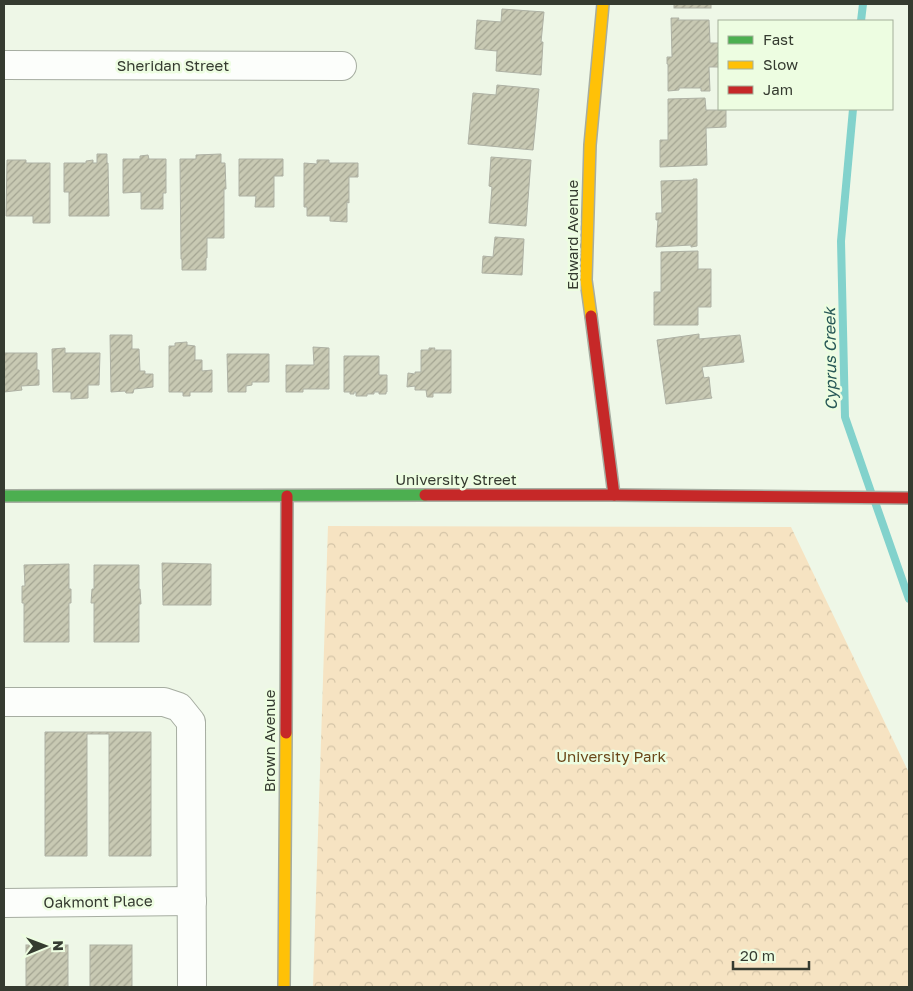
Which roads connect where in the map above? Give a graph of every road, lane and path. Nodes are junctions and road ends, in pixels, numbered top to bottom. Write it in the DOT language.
graph roads {
  1 [pos="603,4"];
  2 [pos="4,65"];
  3 [pos="342,66"];
  4 [pos="614,495"];
  5 [pos="4,496"];
  6 [pos="287,496"];
  7 [pos="909,498"];
  8 [pos="4,702"];
  9 [pos="192,901"];
  10 [pos="4,904"];
  11 [pos="192,987"];
  12 [pos="284,987"];
  1 -- 4 [label="street, Edward Avenue"];
  2 -- 3 [label="street, Sheridan Street"];
  4 -- 6 [label="street, University Street"];
  4 -- 7 [label="street, University Street"];
  5 -- 6 [label="street, University Street"];
  6 -- 12 [label="street, Brown Avenue"];
  8 -- 9 [label="street"];
  9 -- 10 [label="street, Oakmont Place"];
  9 -- 11 [label="street"];
}
